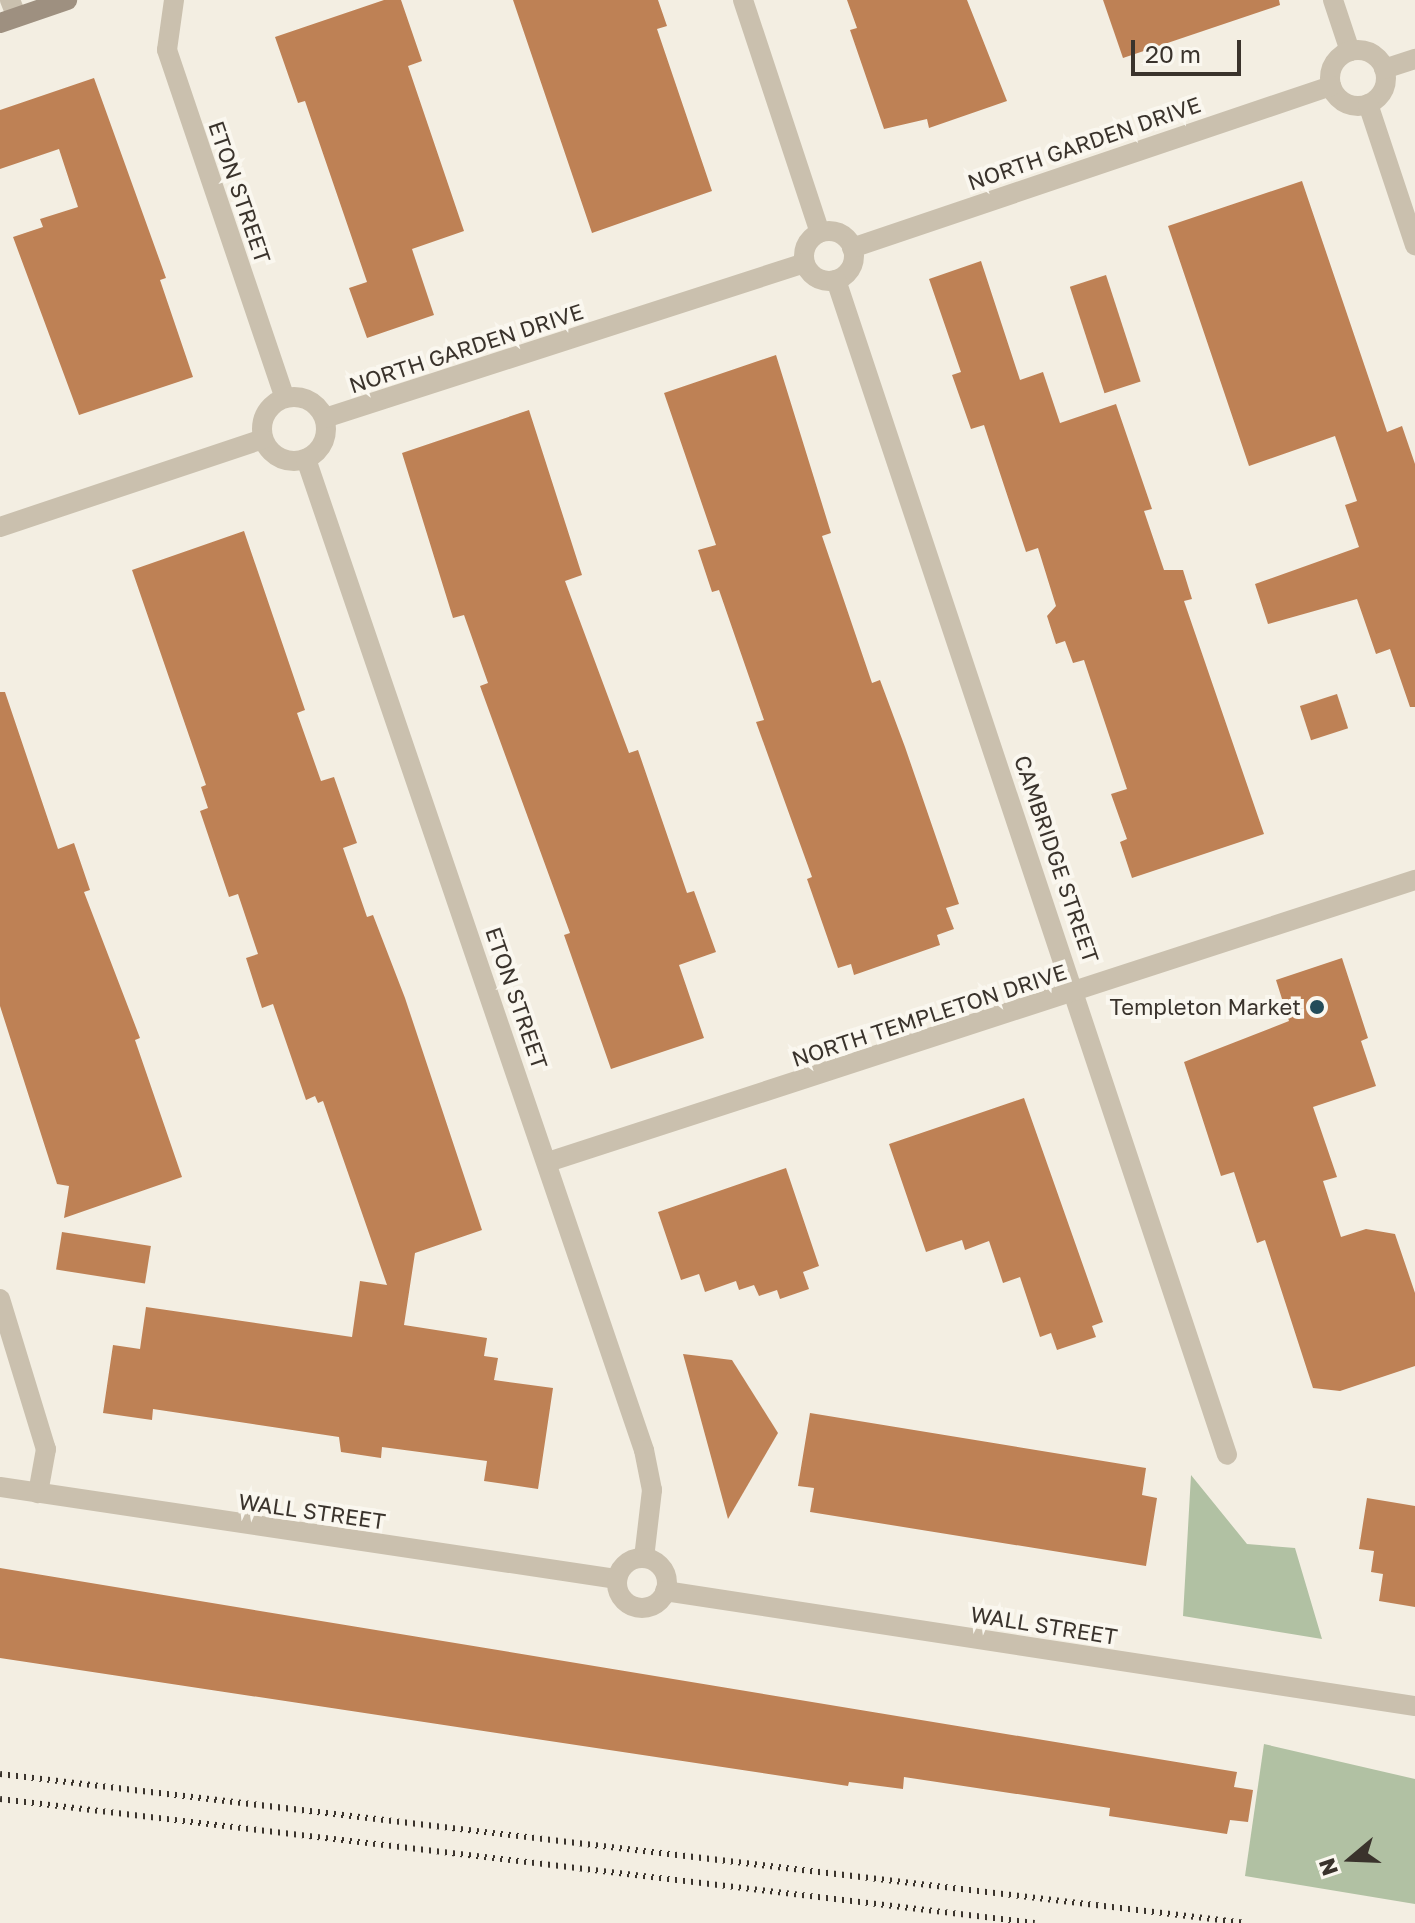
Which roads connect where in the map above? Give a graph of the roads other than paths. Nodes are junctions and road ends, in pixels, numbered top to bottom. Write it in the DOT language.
graph roads {
  1 [pos="67,0"];
  2 [pos="174,0"];
  3 [pos="743,0"];
  4 [pos="1333,0"];
  5 [pos="9,13"];
  6 [pos="1350,51"];
  7 [pos="1415,59"];
  8 [pos="1384,69"];
  9 [pos="1331,86"];
  10 [pos="1368,104"];
  11 [pos="820,233"];
  12 [pos="1415,245"];
  13 [pos="852,248"];
  14 [pos="805,263"];
  15 [pos="836,280"];
  16 [pos="285,398"];
  17 [pos="325,418"];
  18 [pos="263,439"];
  19 [pos="306,459"];
  20 [pos="0,527"];
  21 [pos="1415,880"];
  22 [pos="1075,991"];
  23 [pos="548,1162"];
  24 [pos="0,1299"];
  25 [pos="1227,1455"];
  26 [pos="0,1487"];
  27 [pos="38,1493"];
  28 [pos="644,1558"];
  29 [pos="617,1579"];
  30 [pos="665,1591"];
  31 [pos="1415,1706"];
  1 -- 5 [label="main road"];
  2 -- 16 [label="street, ETON STREET"];
  3 -- 11 [label="street"];
  4 -- 6 [label="street"];
  6 -- 8 [label="street"];
  6 -- 9 [label="street"];
  7 -- 8 [label="street"];
  8 -- 10 [label="street"];
  9 -- 10 [label="street"];
  9 -- 13 [label="street, NORTH GARDEN DRIVE"];
  10 -- 12 [label="street"];
  11 -- 13 [label="street"];
  11 -- 14 [label="street"];
  13 -- 15 [label="street"];
  14 -- 15 [label="street"];
  14 -- 17 [label="street, NORTH GARDEN DRIVE"];
  15 -- 22 [label="street, CAMBRIDGE STREET"];
  16 -- 17 [label="street"];
  16 -- 18 [label="street"];
  17 -- 19 [label="street"];
  18 -- 19 [label="street"];
  18 -- 20 [label="street"];
  19 -- 23 [label="street, ETON STREET"];
  21 -- 22 [label="street, NORTH TEMPLETON DRIVE"];
  22 -- 23 [label="street, NORTH TEMPLETON DRIVE"];
  22 -- 25 [label="street, CAMBRIDGE STREET"];
  23 -- 28 [label="street, ETON STREET"];
  24 -- 27 [label="street"];
  26 -- 27 [label="street, WALL STREET"];
  27 -- 29 [label="street, WALL STREET"];
  28 -- 29 [label="street"];
  28 -- 30 [label="street"];
  29 -- 30 [label="street"];
  30 -- 31 [label="street, WALL STREET"];
}
